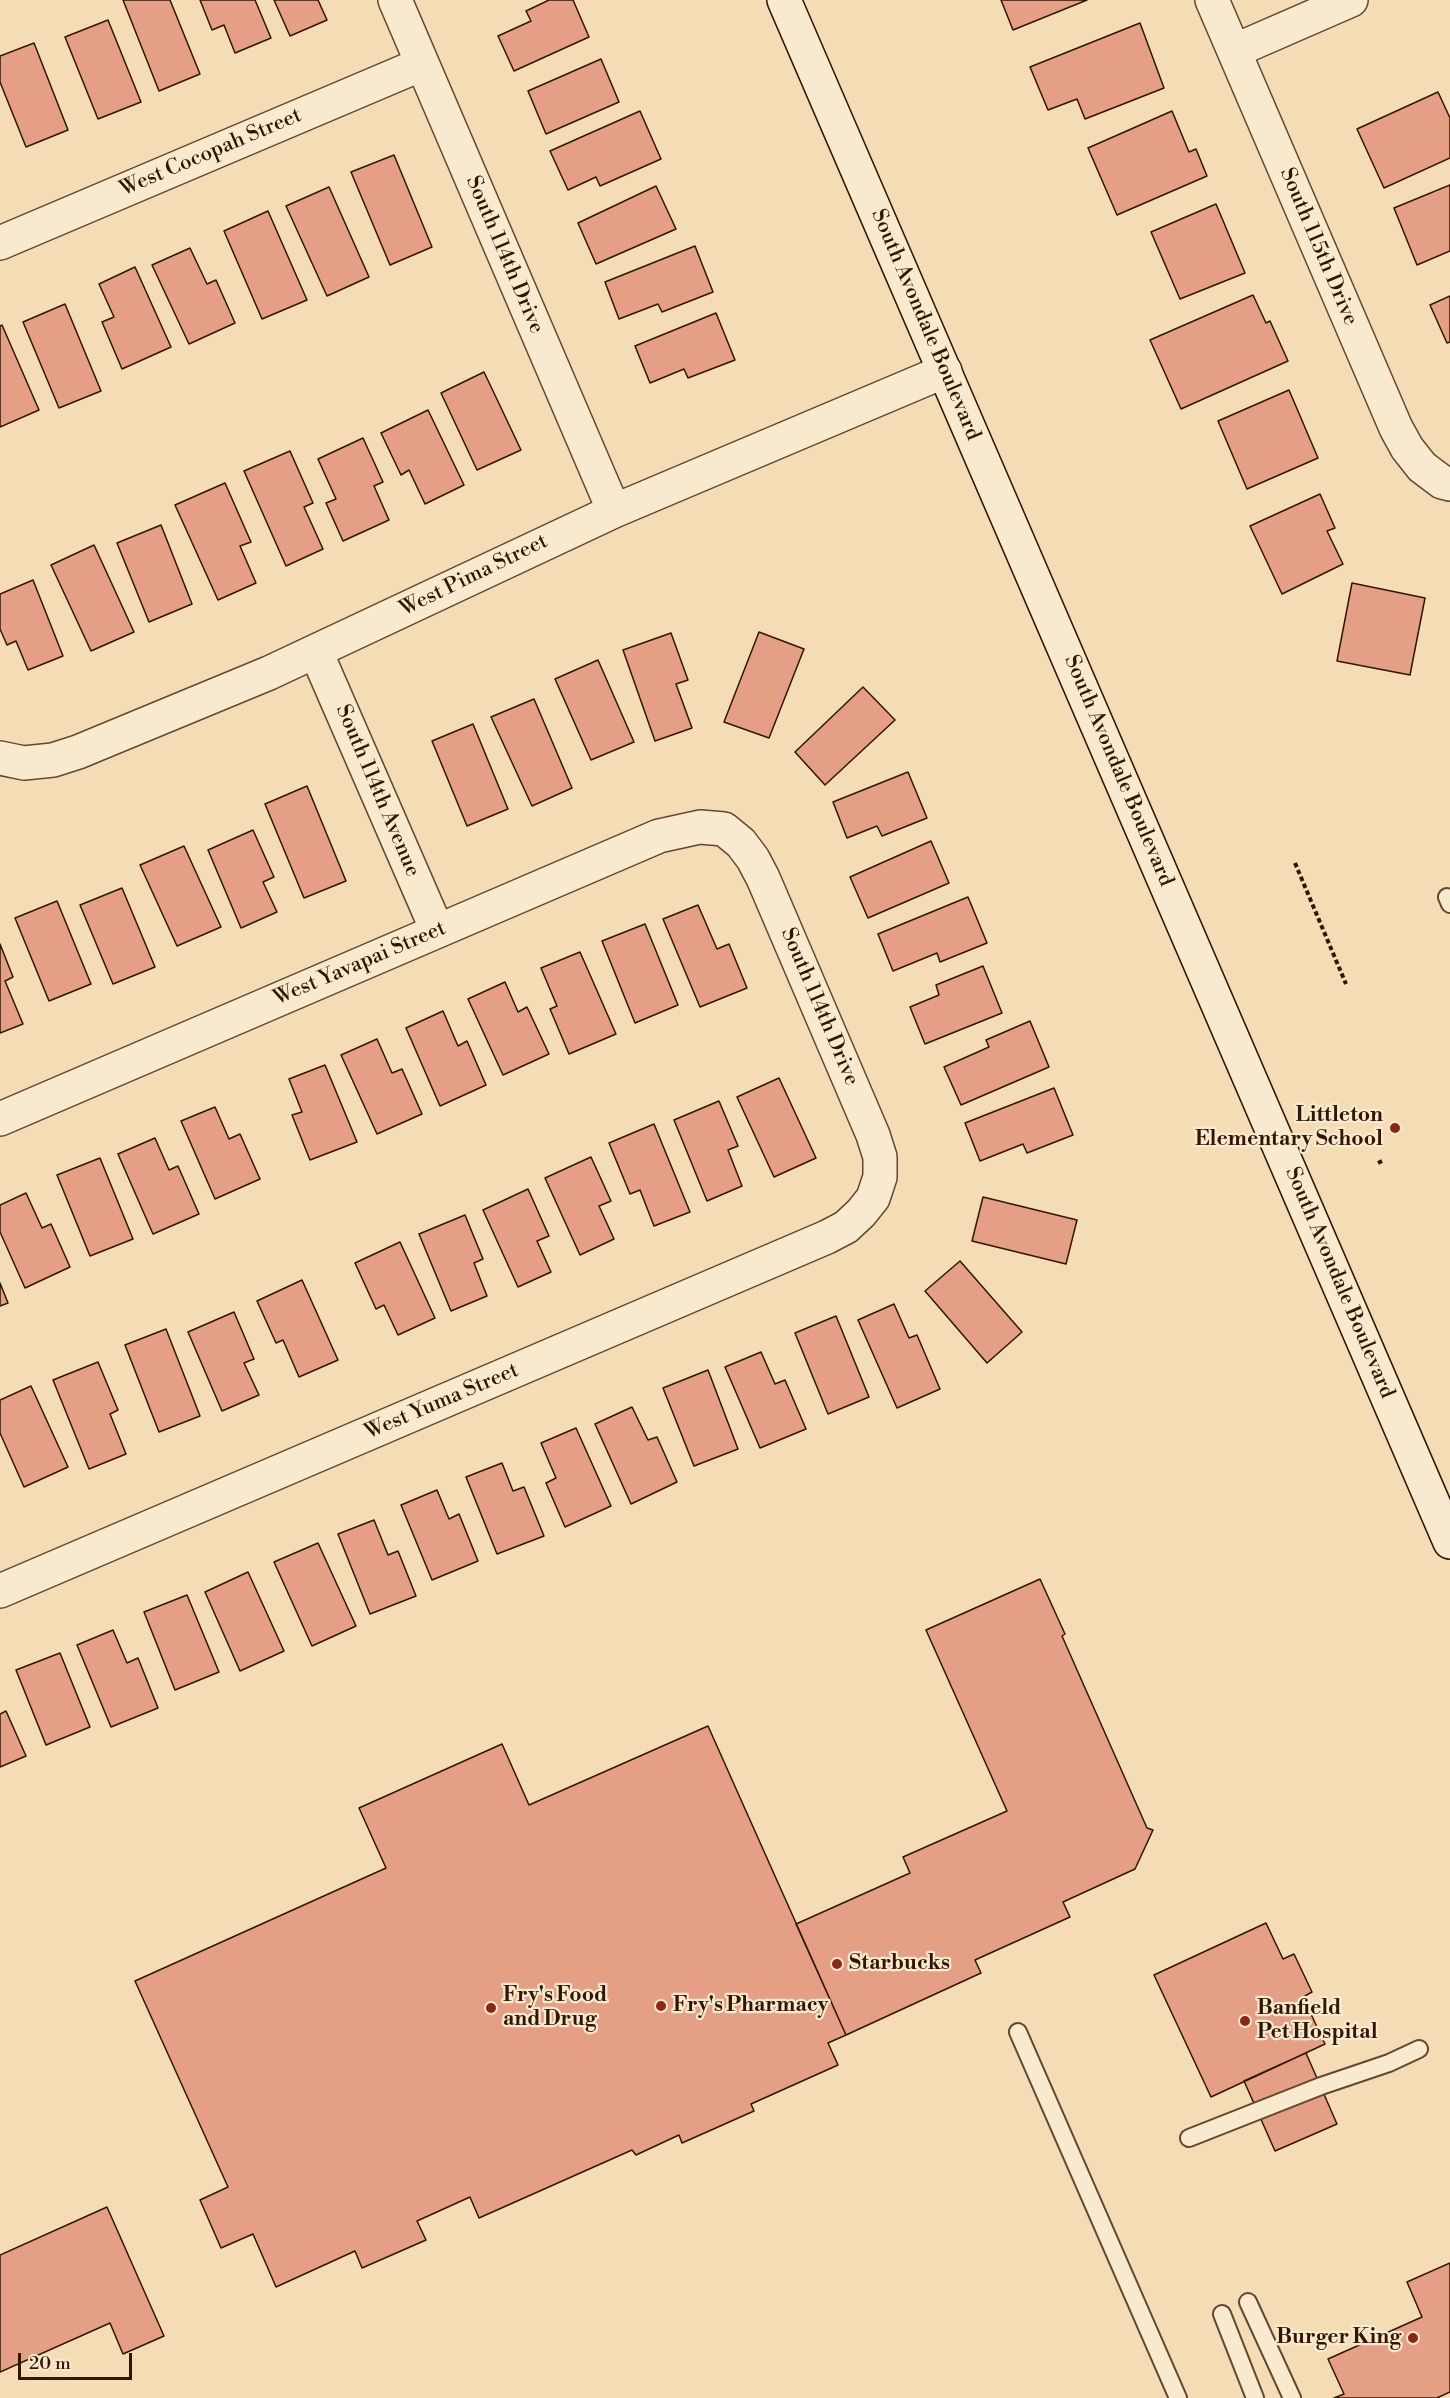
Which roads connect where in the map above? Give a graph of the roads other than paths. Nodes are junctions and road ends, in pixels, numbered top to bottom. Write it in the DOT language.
graph roads {
  1 [pos="395,0"];
  2 [pos="784,0"];
  3 [pos="1212,0"];
  4 [pos="1351,0"];
  5 [pos="1234,51"];
  6 [pos="422,64"];
  7 [pos="0,243"];
  8 [pos="945,371"];
  9 [pos="1446,483"];
  10 [pos="614,511"];
  11 [pos="316,652"];
  12 [pos="0,758"];
  13 [pos="724,829"];
  14 [pos="437,930"];
  15 [pos="0,1119"];
  16 [pos="873,1198"];
  17 [pos="1450,1542"];
  18 [pos="0,1591"];
  19 [pos="1018,2032"];
  20 [pos="1419,2049"];
  21 [pos="1189,2138"];
  22 [pos="1248,2302"];
  23 [pos="1222,2314"];
  24 [pos="1178,2398"];
  25 [pos="1255,2398"];
  26 [pos="1292,2398"];
  1 -- 6 [label="street, South 114th Drive"];
  2 -- 8 [label="street, South Avondale Boulevard"];
  3 -- 5 [label="street, South 115th Drive"];
  4 -- 5 [label="street"];
  5 -- 9 [label="street, South 115th Drive"];
  6 -- 7 [label="street, West Cocopah Street"];
  6 -- 10 [label="street, South 114th Drive"];
  8 -- 10 [label="street, West Pima Street"];
  8 -- 17 [label="street, South Avondale Boulevard"];
  10 -- 11 [label="street, West Pima Street"];
  11 -- 12 [label="street, West Pima Street"];
  11 -- 14 [label="street, South 114th Avenue"];
  13 -- 14 [label="street, West Yavapai Street"];
  13 -- 16 [label="street, South 114th Drive"];
  14 -- 15 [label="street, West Yavapai Street"];
  16 -- 18 [label="street, West Yuma Street"];
  19 -- 24 [label="lane"];
  20 -- 21 [label="lane"];
  22 -- 26 [label="lane"];
  23 -- 25 [label="lane"];
}
